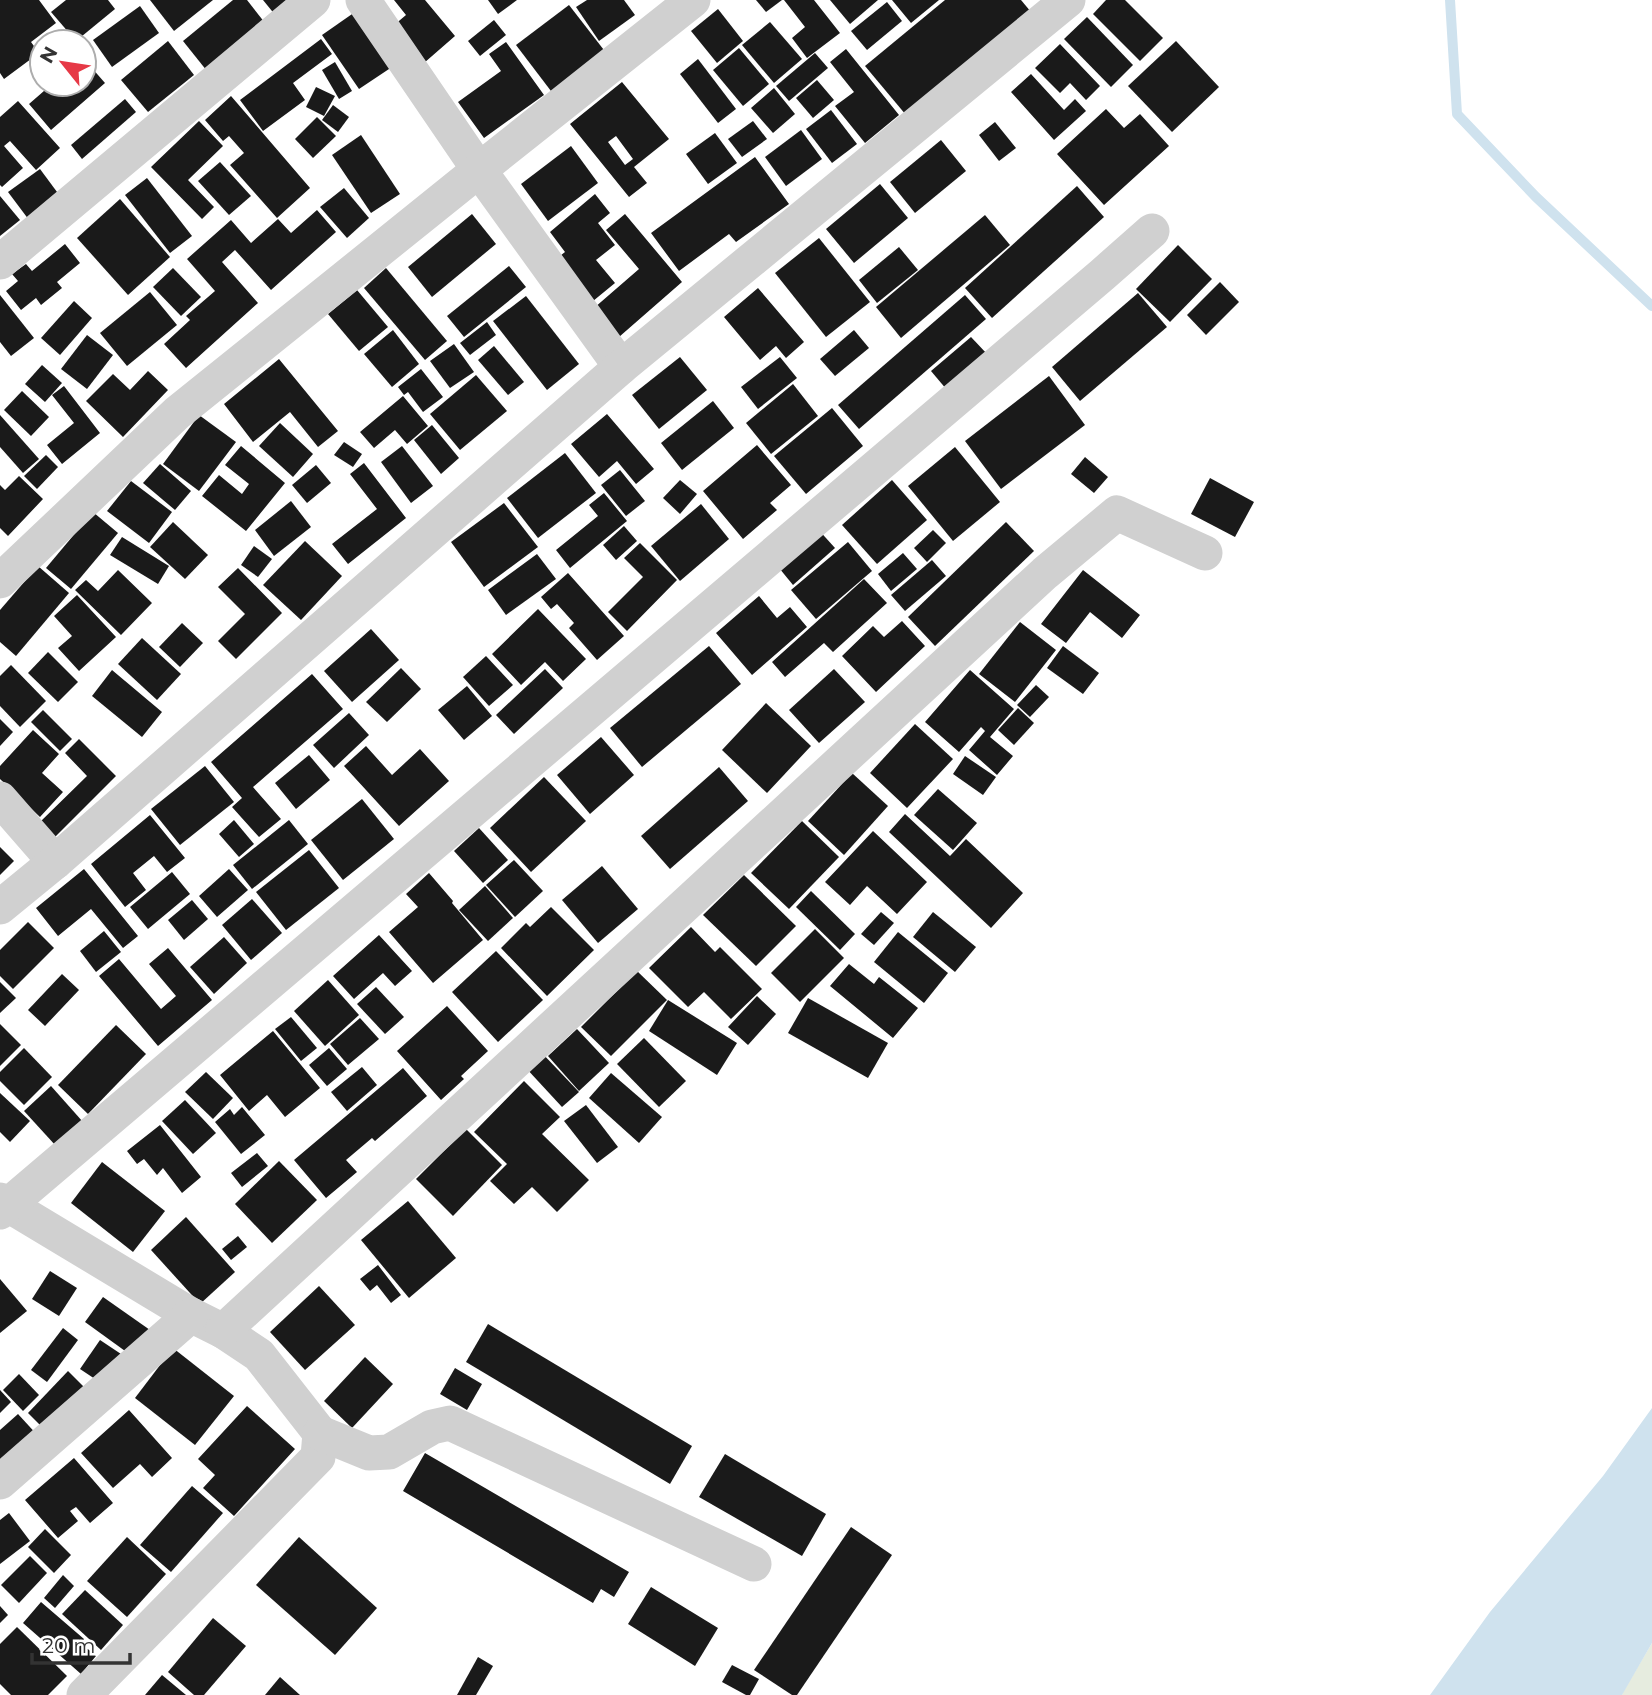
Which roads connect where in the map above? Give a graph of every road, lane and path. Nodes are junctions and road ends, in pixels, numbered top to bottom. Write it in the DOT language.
graph roads {
  1 [pos="313,0"];
  2 [pos="363,0"];
  3 [pos="693,0"];
  4 [pos="1068,0"];
  5 [pos="479,170"];
  6 [pos="1152,230"];
  7 [pos="0,262"];
  8 [pos="621,367"];
  9 [pos="1205,552"];
  10 [pos="0,581"];
  11 [pos="0,799"];
  12 [pos="55,862"];
  13 [pos="0,907"];
  14 [pos="3,1206"];
  15 [pos="191,1315"];
  16 [pos="223,1331"];
  17 [pos="320,1433"];
  18 [pos="0,1482"];
  19 [pos="754,1564"];
  20 [pos="84,1695"];
  1 -- 7 [label="street"];
  2 -- 5 [label="street"];
  3 -- 5 [label="street"];
  4 -- 8 [label="street"];
  5 -- 8 [label="street"];
  5 -- 10 [label="street"];
  6 -- 14 [label="street"];
  8 -- 12 [label="street"];
  9 -- 16 [label="street"];
  11 -- 12 [label="street"];
  12 -- 13 [label="street"];
  14 -- 15 [label="street"];
  15 -- 16 [label="street"];
  15 -- 18 [label="street"];
  16 -- 17 [label="street"];
  17 -- 19 [label="street"];
  17 -- 20 [label="street"];
}
